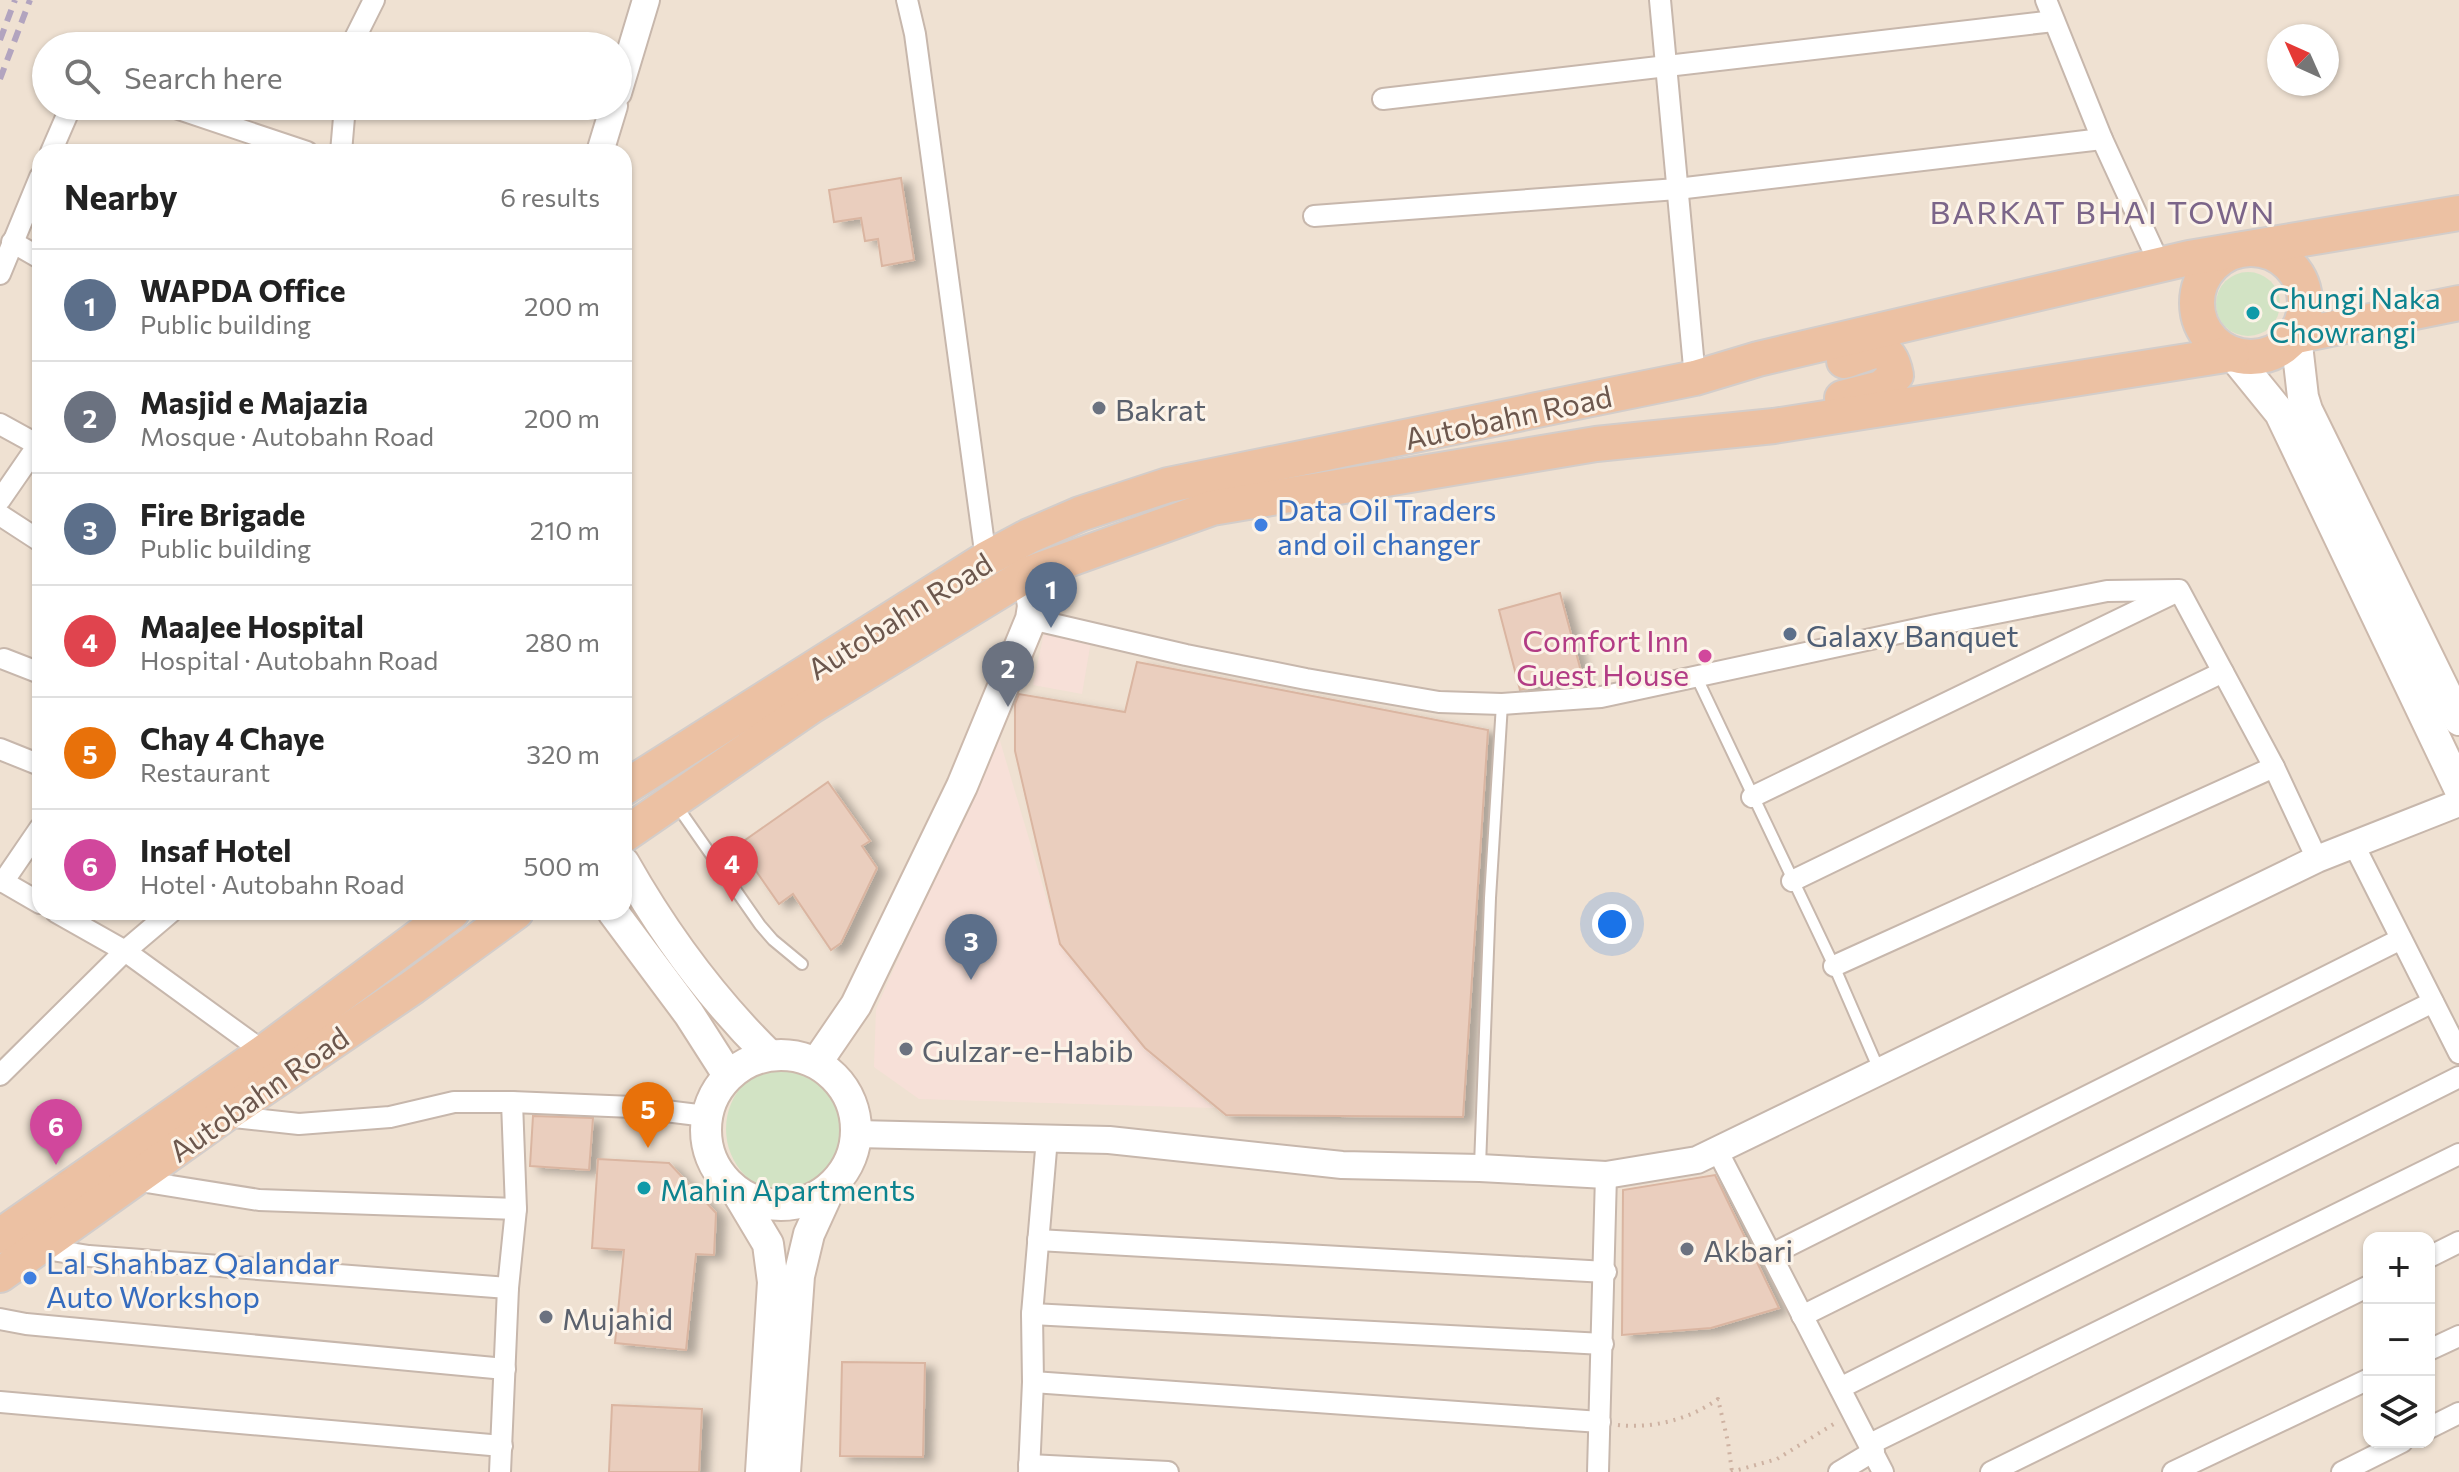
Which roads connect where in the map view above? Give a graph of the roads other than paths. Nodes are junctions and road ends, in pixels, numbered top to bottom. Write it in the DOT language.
graph roads {
  1 [pos="374,0"];
  2 [pos="646,0"];
  3 [pos="907,0"];
  4 [pos="1660,0"];
  5 [pos="2046,0"];
  6 [pos="2054,21"];
  7 [pos="358,32"];
  8 [pos="632,46"];
  9 [pos="1666,64"];
  10 [pos="1383,99"];
  11 [pos="65,120"];
  12 [pos="212,120"];
  13 [pos="344,120"];
  14 [pos="610,120"];
  15 [pos="2102,139"];
  16 [pos="54,144"];
  17 [pos="283,144"];
  18 [pos="342,144"];
  19 [pos="602,144"];
  20 [pos="1677,189"];
  21 [pos="32,196"];
  22 [pos="2459,213"];
  23 [pos="1314,216"];
  24 [pos="12,242"];
  25 [pos="2243,249"];
  26 [pos="32,253"];
  27 [pos="2160,265"];
  28 [pos="0,274"];
  29 [pos="2459,303"];
  30 [pos="2296,336"];
  31 [pos="2232,354"];
  32 [pos="1758,359"];
  33 [pos="1695,378"];
  34 [pos="0,424"];
  35 [pos="1774,426"];
  36 [pos="32,442"];
  37 [pos="32,456"];
  38 [pos="0,500"];
  39 [pos="0,515"];
  40 [pos="32,536"];
  41 [pos="986,559"];
  42 [pos="1028,574"];
  43 [pos="2179,590"];
  44 [pos="1031,619"];
  45 [pos="4,659"];
  46 [pos="32,670"];
  47 [pos="2223,672"];
  48 [pos="1697,678"];
  49 [pos="1502,704"];
  50 [pos="2459,720"];
  51 [pos="0,749"];
  52 [pos="32,762"];
  53 [pos="2274,767"];
  54 [pos="632,783"];
  55 [pos="2459,788"];
  56 [pos="1752,797"];
  57 [pos="674,801"];
  58 [pos="2459,803"];
  59 [pos="632,830"];
  60 [pos="32,839"];
  61 [pos="2354,845"];
  62 [pos="2317,859"];
  63 [pos="632,877"];
  64 [pos="1,881"];
  65 [pos="1792,881"];
  66 [pos="32,898"];
  67 [pos="70,920"];
  68 [pos="162,920"];
  69 [pos="441,920"];
  70 [pos="505,920"];
  71 [pos="619,920"];
  72 [pos="2401,939"];
  73 [pos="125,951"];
  74 [pos="802,964"];
  75 [pos="1834,966"];
  76 [pos="2433,1002"];
  77 [pos="264,1052"];
  78 [pos="2459,1053"];
  79 [pos="769,1055"];
  80 [pos="817,1062"];
  81 [pos="1880,1073"];
  82 [pos="0,1075"];
  83 [pos="728,1075"];
  84 [pos="2459,1077"];
  85 [pos="512,1102"];
  86 [pos="223,1116"];
  87 [pos="706,1116"];
  88 [pos="857,1134"];
  89 [pos="1047,1138"];
  90 [pos="1717,1150"];
  91 [pos="2459,1154"];
  92 [pos="1480,1168"];
  93 [pos="1606,1175"];
  94 [pos="134,1180"];
  95 [pos="830,1188"];
  96 [pos="737,1192"];
  97 [pos="516,1209"];
  98 [pos="0,1236"];
  99 [pos="1038,1240"];
  100 [pos="2459,1242"];
  101 [pos="39,1248"];
  102 [pos="2435,1254"];
  103 [pos="1770,1255"];
  104 [pos="1606,1272"];
  105 [pos="0,1275"];
  106 [pos="508,1288"];
  107 [pos="2363,1289"];
  108 [pos="1032,1314"];
  109 [pos="1802,1316"];
  110 [pos="0,1319"];
  111 [pos="2459,1336"];
  112 [pos="1603,1344"];
  113 [pos="2435,1347"];
  114 [pos="505,1369"];
  115 [pos="1033,1382"];
  116 [pos="2363,1382"];
  117 [pos="1840,1388"];
  118 [pos="0,1402"];
  119 [pos="2459,1413"];
  120 [pos="1600,1422"];
  121 [pos="2435,1425"];
  122 [pos="502,1446"];
  123 [pos="1872,1447"];
  124 [pos="2390,1448"];
  125 [pos="1029,1468"];
  126 [pos="500,1472"];
  127 [pos="761,1472"];
  128 [pos="785,1472"];
  129 [pos="1168,1472"];
  130 [pos="1598,1472"];
  131 [pos="1839,1472"];
  132 [pos="1883,1472"];
  133 [pos="1991,1472"];
  134 [pos="2173,1472"];
  135 [pos="2342,1472"];
  1 -- 7 [label="street"];
  2 -- 8 [label="street"];
  3 -- 41 [label="street"];
  4 -- 9 [label="street"];
  5 -- 6 [label="street"];
  6 -- 9 [label="street"];
  6 -- 15 [label="street"];
  9 -- 10 [label="street"];
  9 -- 20 [label="street"];
  11 -- 16 [label="street"];
  12 -- 17 [label="street"];
  13 -- 18 [label="street"];
  14 -- 19 [label="street"];
  15 -- 20 [label="street"];
  15 -- 27 [label="street"];
  20 -- 23 [label="street"];
  20 -- 33 [label="street"];
  21 -- 24 [label="street"];
  22 -- 25 [label="highway, Autobahn Road"];
  24 -- 26 [label="street"];
  24 -- 28 [label="street"];
  25 -- 27 [label="highway, Autobahn Road"];
  25 -- 30 [label="highway"];
  25 -- 31 [label="highway"];
  27 -- 32 [label="highway, Autobahn Road"];
  29 -- 30 [label="highway"];
  30 -- 31 [label="highway"];
  30 -- 50 [label="main road"];
  31 -- 35 [label="highway, Autobahn Road"];
  31 -- 55 [label="main road"];
  32 -- 33 [label="highway, Autobahn Road"];
  32 -- 35 [label="highway"];
  33 -- 41 [label="highway, Autobahn Road"];
  34 -- 36 [label="street"];
  35 -- 42 [label="highway, Autobahn Road"];
  37 -- 38 [label="street"];
  39 -- 40 [label="street"];
  41 -- 54 [label="highway, Autobahn Road"];
  42 -- 44 [label="main road"];
  42 -- 57 [label="highway, Autobahn Road"];
  43 -- 47 [label="street"];
  43 -- 48 [label="street"];
  43 -- 56 [label="street"];
  44 -- 49 [label="street"];
  44 -- 80 [label="main road"];
  45 -- 46 [label="street"];
  47 -- 53 [label="street"];
  47 -- 65 [label="street"];
  48 -- 49 [label="street"];
  48 -- 56 [label="lane"];
  49 -- 92 [label="lane"];
  51 -- 52 [label="street"];
  53 -- 62 [label="street"];
  53 -- 75 [label="street"];
  56 -- 65 [label="lane"];
  57 -- 59 [label="highway, Autobahn Road"];
  57 -- 74 [label="lane"];
  58 -- 61 [label="street"];
  60 -- 64 [label="street"];
  61 -- 62 [label="street"];
  61 -- 72 [label="street"];
  62 -- 81 [label="street"];
  63 -- 79 [label="main road"];
  64 -- 66 [label="street"];
  65 -- 75 [label="lane"];
  67 -- 73 [label="street"];
  68 -- 73 [label="street"];
  69 -- 77 [label="highway, Autobahn Road"];
  70 -- 86 [label="highway, Autobahn Road"];
  71 -- 83 [label="main road"];
  72 -- 76 [label="street"];
  72 -- 103 [label="street"];
  73 -- 77 [label="street"];
  73 -- 82 [label="street"];
  75 -- 81 [label="lane"];
  76 -- 78 [label="street"];
  76 -- 109 [label="street"];
  77 -- 98 [label="highway, Autobahn Road"];
  79 -- 80 [label="main road"];
  79 -- 83 [label="main road"];
  80 -- 88 [label="main road"];
  81 -- 90 [label="street"];
  83 -- 87 [label="main road"];
  84 -- 117 [label="street"];
  85 -- 86 [label="street"];
  85 -- 87 [label="street"];
  85 -- 97 [label="street"];
  86 -- 94 [label="highway, Autobahn Road"];
  87 -- 96 [label="main road"];
  88 -- 89 [label="street"];
  88 -- 95 [label="main road"];
  89 -- 92 [label="street"];
  89 -- 99 [label="street"];
  90 -- 93 [label="street"];
  90 -- 103 [label="street"];
  91 -- 123 [label="street"];
  92 -- 93 [label="street"];
  93 -- 104 [label="street"];
  94 -- 97 [label="street"];
  94 -- 101 [label="highway, Autobahn Road"];
  95 -- 96 [label="main road"];
  95 -- 128 [label="main road"];
  96 -- 127 [label="main road"];
  97 -- 106 [label="street"];
  99 -- 104 [label="street"];
  99 -- 108 [label="street"];
  100 -- 102 [label="street"];
  101 -- 105 [label="highway, Autobahn Road"];
  101 -- 106 [label="street"];
  103 -- 109 [label="street"];
  104 -- 112 [label="street"];
  106 -- 114 [label="street"];
  107 -- 133 [label="street"];
  108 -- 112 [label="street"];
  108 -- 115 [label="street"];
  109 -- 117 [label="street"];
  110 -- 114 [label="street"];
  111 -- 113 [label="street"];
  112 -- 120 [label="street"];
  114 -- 122 [label="street"];
  115 -- 120 [label="street"];
  115 -- 125 [label="street"];
  116 -- 134 [label="street"];
  117 -- 123 [label="street"];
  118 -- 122 [label="street"];
  119 -- 121 [label="street"];
  120 -- 130 [label="street"];
  122 -- 126 [label="street"];
  123 -- 131 [label="street"];
  123 -- 132 [label="street"];
  124 -- 135 [label="street"];
  125 -- 129 [label="street"];
}
